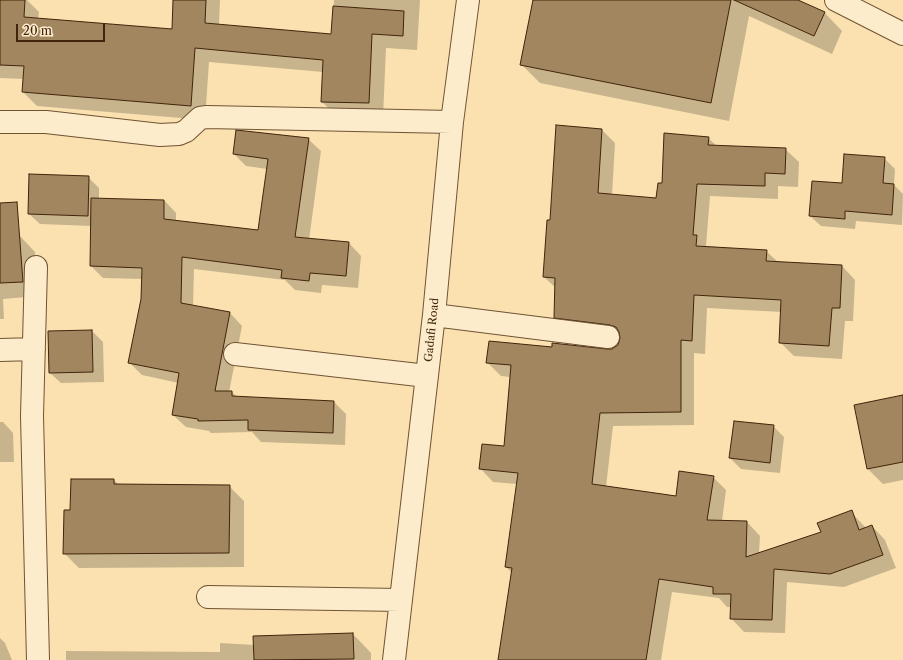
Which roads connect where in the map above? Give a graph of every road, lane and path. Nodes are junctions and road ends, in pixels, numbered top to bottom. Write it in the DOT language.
graph roads {
  1 [pos="468,0"];
  2 [pos="836,0"];
  3 [pos="877,20"];
  4 [pos="903,25"];
  5 [pos="903,34"];
  6 [pos="0,122"];
  7 [pos="452,122"];
  8 [pos="36,267"];
  9 [pos="434,315"];
  10 [pos="608,337"];
  11 [pos="34,349"];
  12 [pos="0,350"];
  13 [pos="235,354"];
  14 [pos="427,376"];
  15 [pos="208,597"];
  16 [pos="401,600"];
  17 [pos="38,660"];
  18 [pos="394,660"];
  1 -- 7 [label="street, Gadafi Road"];
  2 -- 3 [label="street"];
  3 -- 4 [label="street"];
  3 -- 5 [label="street"];
  6 -- 7 [label="street"];
  7 -- 9 [label="street, Gadafi Road"];
  8 -- 11 [label="street"];
  9 -- 10 [label="street"];
  9 -- 14 [label="street, Gadafi Road"];
  11 -- 12 [label="street"];
  11 -- 17 [label="street"];
  13 -- 14 [label="street"];
  14 -- 16 [label="street, Gadafi Road"];
  15 -- 16 [label="street"];
  16 -- 18 [label="street, Gadafi Road"];
}
